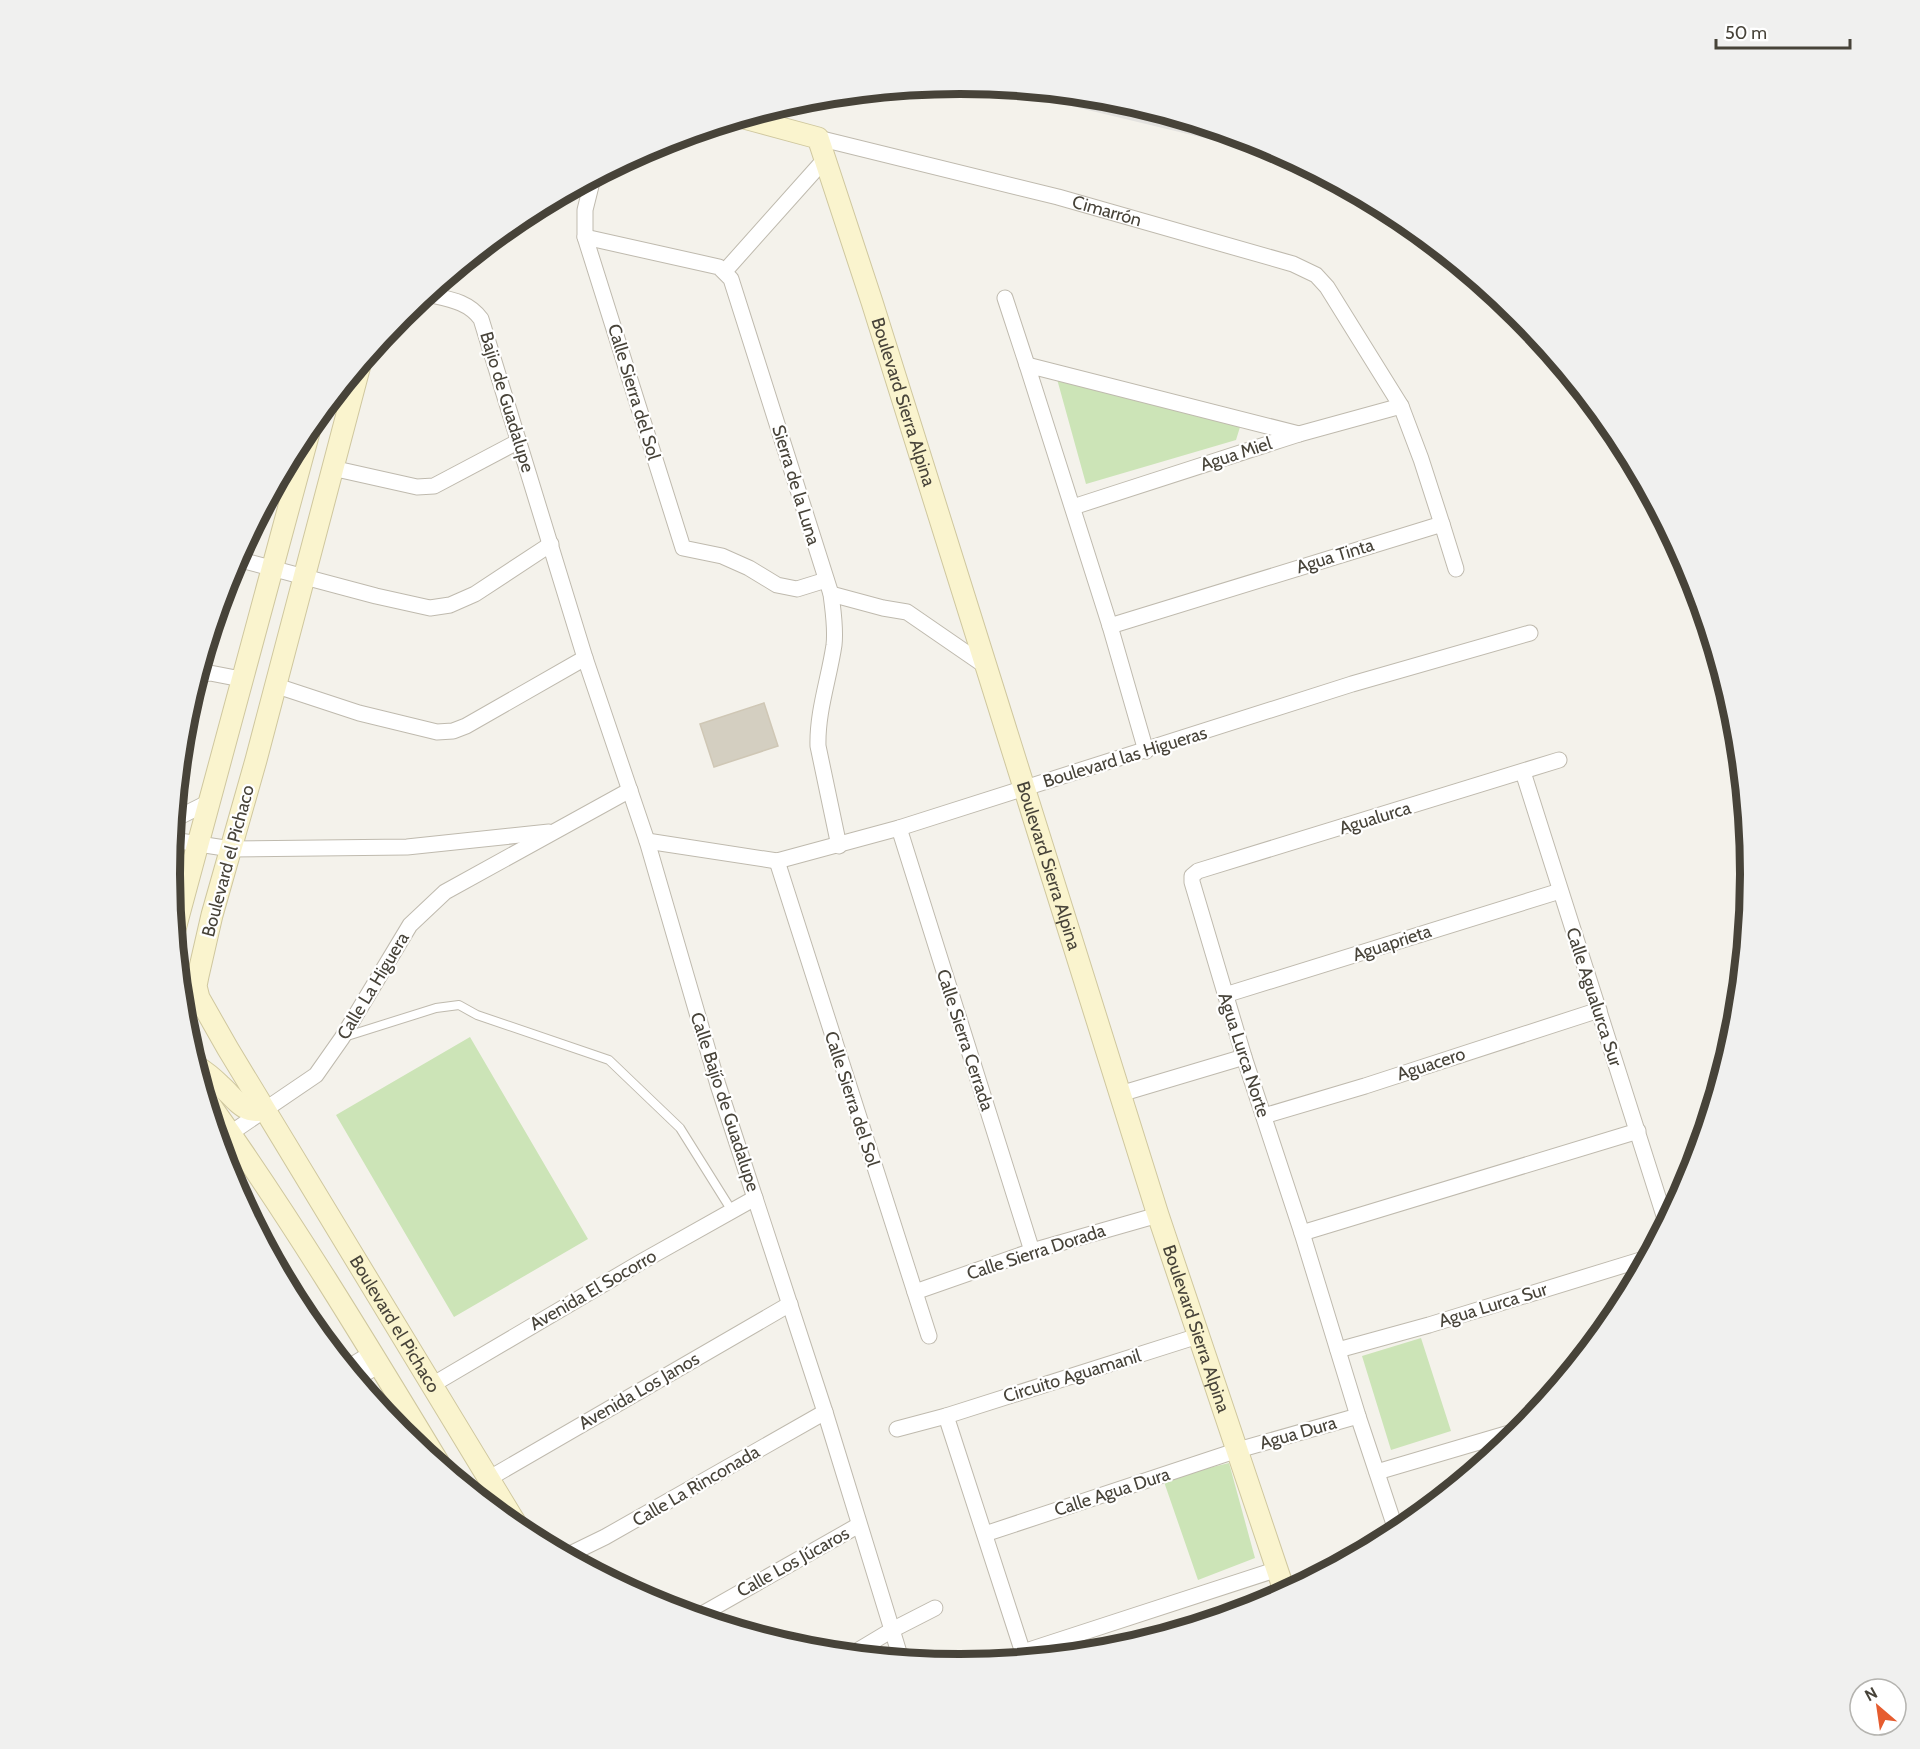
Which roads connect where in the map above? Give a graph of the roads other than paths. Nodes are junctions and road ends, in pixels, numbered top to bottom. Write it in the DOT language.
graph roads {
  1 [pos="757,121"];
  2 [pos="818,138"];
  3 [pos="825,159"];
  4 [pos="590,188"];
  5 [pos="585,237"];
  6 [pos="725,271"];
  7 [pos="437,296"];
  8 [pos="1005,298"];
  9 [pos="1027,365"];
  10 [pos="355,383"];
  11 [pos="1401,406"];
  12 [pos="1299,434"];
  13 [pos="519,441"];
  14 [pos="332,468"];
  15 [pos="294,469"];
  16 [pos="1073,507"];
  17 [pos="1442,524"];
  18 [pos="551,544"];
  19 [pos="246,561"];
  20 [pos="272,567"];
  21 [pos="1456,570"];
  22 [pos="304,577"];
  23 [pos="829,587"];
  24 [pos="1110,626"];
  25 [pos="1530,633"];
  26 [pos="585,658"];
  27 [pos="984,665"];
  28 [pos="207,674"];
  29 [pos="241,679"];
  30 [pos="274,685"];
  31 [pos="1146,751"];
  32 [pos="1559,760"];
  33 [pos="1523,772"];
  34 [pos="1023,788"];
  35 [pos="630,790"];
  36 [pos="209,802"];
  37 [pos="183,815"];
  38 [pos="899,828"];
  39 [pos="558,831"];
  40 [pos="181,841"];
  41 [pos="647,841"];
  42 [pos="198,844"];
  43 [pos="839,846"];
  44 [pos="231,849"];
  45 [pos="777,861"];
  46 [pos="1192,876"];
  47 [pos="1560,891"];
  48 [pos="181,906"];
  49 [pos="1225,995"];
  50 [pos="1599,1010"];
  51 [pos="342,1038"];
  52 [pos="1244,1057"];
  53 [pos="207,1074"];
  54 [pos="1120,1094"];
  55 [pos="264,1110"];
  56 [pos="1264,1116"];
  57 [pos="1638,1131"];
  58 [pos="225,1136"];
  59 [pos="227,1141"];
  60 [pos="756,1198"];
  61 [pos="732,1211"];
  62 [pos="1663,1212"];
  63 [pos="1158,1215"];
  64 [pos="1302,1233"];
  65 [pos="1032,1251"];
  66 [pos="1637,1261"];
  67 [pos="915,1292"];
  68 [pos="790,1304"];
  69 [pos="929,1336"];
  70 [pos="1198,1336"];
  71 [pos="1338,1350"];
  72 [pos="376,1359"];
  73 [pos="355,1366"];
  74 [pos="361,1374"];
  75 [pos="432,1385"];
  76 [pos="825,1412"];
  77 [pos="946,1416"];
  78 [pos="1358,1416"];
  79 [pos="897,1429"];
  80 [pos="1502,1435"];
  81 [pos="427,1444"];
  82 [pos="1238,1450"];
  83 [pos="1377,1472"];
  84 [pos="489,1479"];
  85 [pos="506,1508"];
  86 [pos="1394,1523"];
  87 [pos="859,1525"];
  88 [pos="985,1534"];
  89 [pos="574,1552"];
  90 [pos="1278,1569"];
  91 [pos="1282,1584"];
  92 [pos="935,1608"];
  93 [pos="706,1612"];
  94 [pos="892,1630"];
  95 [pos="861,1648"];
  96 [pos="1038,1650"];
  97 [pos="899,1652"];
  98 [pos="1023,1652"];
  1 -- 2 [label="street, Cimarrón"];
  2 -- 3 [label="street, Boulevard Sierra Alpina"];
  2 -- 11 [label="street, Cimarrón"];
  3 -- 6 [label="street"];
  3 -- 27 [label="street, Boulevard Sierra Alpina"];
  4 -- 5 [label="street, Calle Sierra del Sol"];
  5 -- 6 [label="street"];
  5 -- 23 [label="street, Calle Sierra del Sol"];
  6 -- 23 [label="street, Sierra de la Luna"];
  7 -- 13 [label="street, Bajio de Guadalupe"];
  8 -- 9 [label="street"];
  9 -- 12 [label="street"];
  9 -- 16 [label="street"];
  10 -- 14 [label="street, Boulevard el Pichaco"];
  11 -- 12 [label="street, Agua Miel"];
  11 -- 17 [label="street"];
  12 -- 16 [label="street, Agua Miel"];
  13 -- 14 [label="street"];
  13 -- 18 [label="street, Bajio de Guadalupe"];
  14 -- 22 [label="street, Boulevard el Pichaco"];
  15 -- 20 [label="street, Boulevard el Pichaco"];
  16 -- 24 [label="street"];
  17 -- 21 [label="street"];
  17 -- 24 [label="street, Agua Tinta"];
  18 -- 22 [label="street"];
  18 -- 26 [label="street, Calle Bajío de Guadalupe"];
  19 -- 20 [label="street"];
  20 -- 22 [label="street"];
  20 -- 29 [label="street, Boulevard el Pichaco"];
  22 -- 30 [label="street, Boulevard el Pichaco"];
  23 -- 27 [label="street"];
  23 -- 43 [label="street, Sierra de la Luna"];
  24 -- 31 [label="street"];
  25 -- 31 [label="street, Boulevard las Higueras"];
  26 -- 30 [label="street"];
  26 -- 35 [label="street, Calle Bajío de Guadalupe"];
  27 -- 34 [label="street, Boulevard Sierra Alpina"];
  28 -- 29 [label="street"];
  29 -- 36 [label="street, Boulevard el Pichaco"];
  30 -- 44 [label="street, Boulevard el Pichaco"];
  31 -- 34 [label="street, Boulevard las Higueras"];
  32 -- 33 [label="street, Agualurca"];
  33 -- 46 [label="street, Agualurca"];
  33 -- 47 [label="street, Calle Agualurca Sur"];
  34 -- 38 [label="street, Boulevard las Higueras"];
  34 -- 54 [label="street, Boulevard Sierra Alpina"];
  35 -- 39 [label="street, Calle La Higuera"];
  35 -- 41 [label="street, Calle Bajío de Guadalupe"];
  36 -- 37 [label="street"];
  36 -- 42 [label="street, Boulevard el Pichaco"];
  38 -- 43 [label="street, Boulevard las Higueras"];
  38 -- 65 [label="street, Calle Sierra Cerrada"];
  39 -- 44 [label="street"];
  39 -- 51 [label="street, Calle La Higuera"];
  40 -- 42 [label="street"];
  41 -- 45 [label="street, Boulevard las Higueras"];
  41 -- 60 [label="street, Calle Bajío de Guadalupe"];
  42 -- 44 [label="street"];
  42 -- 48 [label="street, Boulevard el Pichaco"];
  43 -- 45 [label="street, Boulevard las Higueras"];
  44 -- 55 [label="street, Boulevard el Pichaco"];
  45 -- 67 [label="street, Calle Sierra del Sol"];
  46 -- 49 [label="street, Agua Lurca Norte"];
  47 -- 49 [label="street, Aguaprieta"];
  47 -- 50 [label="street, Calle Agualurca Sur"];
  49 -- 52 [label="street, Agua Lurca Norte"];
  50 -- 56 [label="street, Aguacero"];
  50 -- 57 [label="street, Calle Agualurca Sur"];
  51 -- 55 [label="street, Calle La Higuera"];
  51 -- 61 [label="lane"];
  52 -- 54 [label="street"];
  52 -- 56 [label="street, Agua Lurca Norte"];
  53 -- 55 [label="street"];
  54 -- 63 [label="street, Boulevard Sierra Alpina"];
  55 -- 58 [label="street, Calle La Higuera"];
  55 -- 75 [label="street, Boulevard el Pichaco"];
  56 -- 64 [label="street, Agua Lurca Norte"];
  57 -- 62 [label="street, Calle Agualurca Sur"];
  57 -- 64 [label="street"];
  59 -- 72 [label="street, Boulevard el Pichaco"];
  60 -- 61 [label="street, Avenida El Socorro"];
  60 -- 68 [label="street, Calle Bajío de Guadalupe"];
  61 -- 75 [label="street, Avenida El Socorro"];
  63 -- 65 [label="street, Calle Sierra Dorada"];
  63 -- 70 [label="street, Boulevard Sierra Alpina"];
  64 -- 71 [label="street, Agua Lurca Norte"];
  65 -- 67 [label="street, Calle Sierra Dorada"];
  66 -- 71 [label="street, Agua Lurca Sur"];
  67 -- 69 [label="street, Calle Sierra del Sol"];
  68 -- 76 [label="street, Calle Bajío de Guadalupe"];
  68 -- 84 [label="street, Avenida Los Janos"];
  70 -- 77 [label="street, Circuito Aguamanil"];
  70 -- 82 [label="street, Boulevard Sierra Alpina"];
  71 -- 78 [label="street, Agua Lurca Norte"];
  72 -- 73 [label="street"];
  72 -- 74 [label="street"];
  72 -- 81 [label="street, Boulevard el Pichaco"];
  75 -- 84 [label="street, Boulevard el Pichaco"];
  76 -- 87 [label="street, Calle Bajío de Guadalupe"];
  76 -- 89 [label="street, Calle La Rinconada"];
  77 -- 79 [label="street, Circuito Aguamanil"];
  77 -- 88 [label="street"];
  78 -- 82 [label="street, Agua Dura"];
  78 -- 83 [label="street, Agua Lurca Norte"];
  80 -- 83 [label="street"];
  82 -- 88 [label="street, Calle Agua Dura"];
  82 -- 90 [label="street, Boulevard Sierra Alpina"];
  83 -- 86 [label="street, Agua Lurca Norte"];
  84 -- 85 [label="street, Boulevard el Pichaco"];
  87 -- 93 [label="street, Calle Los Júcaros"];
  87 -- 94 [label="street, Calle Bajío de Guadalupe"];
  88 -- 98 [label="street"];
  90 -- 91 [label="street, Boulevard Sierra Alpina"];
  90 -- 96 [label="street"];
  92 -- 94 [label="street"];
  94 -- 95 [label="street"];
  94 -- 97 [label="street, Calle Bajío de Guadalupe"];
}
